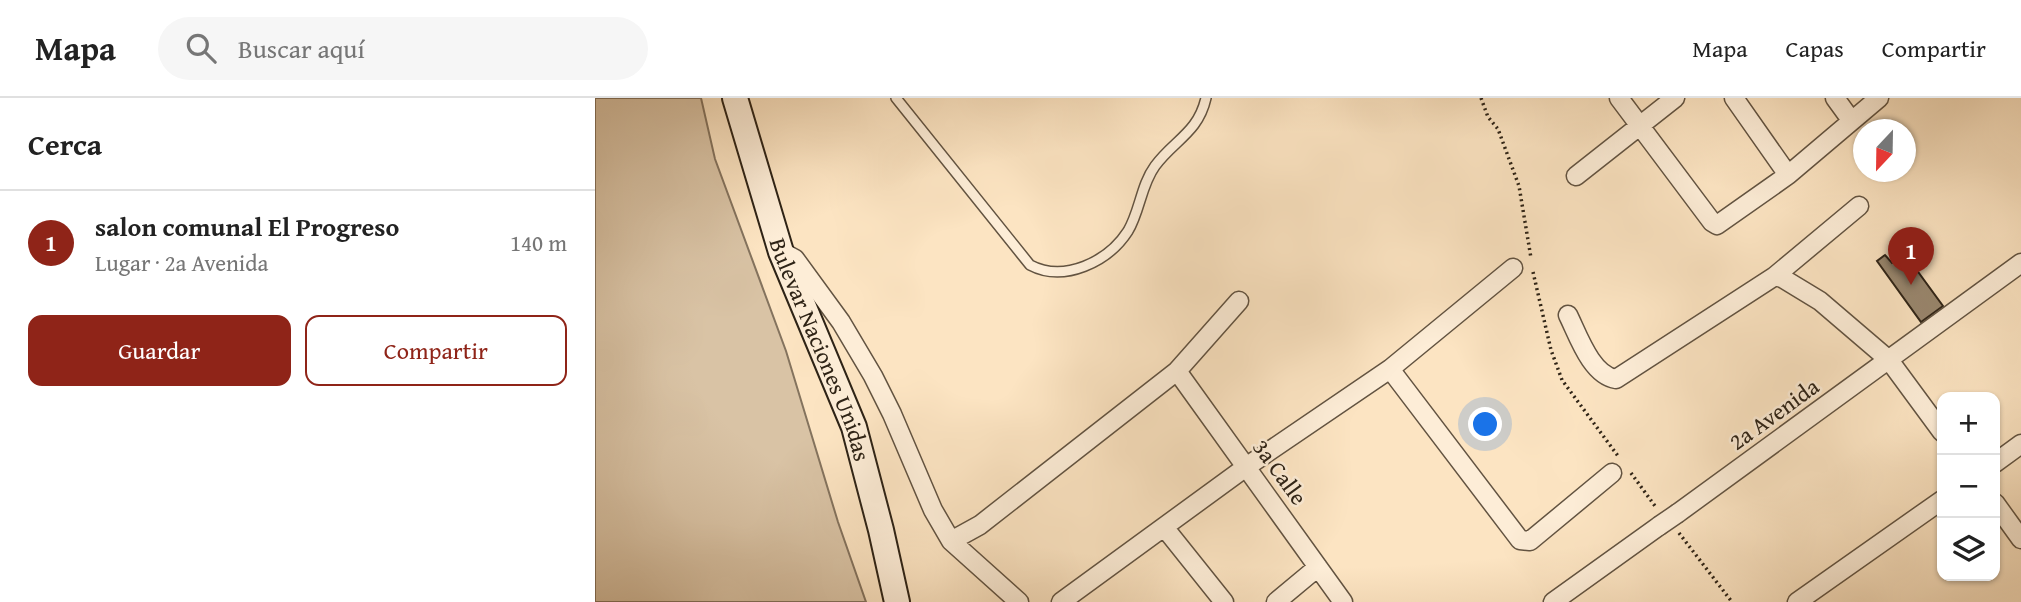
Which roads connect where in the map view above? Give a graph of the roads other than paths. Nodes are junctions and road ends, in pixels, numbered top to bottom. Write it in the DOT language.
graph roads {
  1 [pos="735,98"];
  2 [pos="896,98"];
  3 [pos="1206,98"];
  4 [pos="1619,98"];
  5 [pos="1675,98"];
  6 [pos="1734,98"];
  7 [pos="1835,98"];
  8 [pos="1879,98"];
  9 [pos="1851,120"];
  10 [pos="1640,125"];
  11 [pos="1788,175"];
  12 [pos="1576,176"];
  13 [pos="1859,206"];
  14 [pos="781,252"];
  15 [pos="2021,264"];
  16 [pos="1513,268"];
  17 [pos="1775,276"];
  18 [pos="1239,301"];
  19 [pos="1568,315"];
  20 [pos="1889,360"];
  21 [pos="1390,369"];
  22 [pos="1177,370"];
  23 [pos="1937,425"];
  24 [pos="2021,444"];
  25 [pos="2000,459"];
  26 [pos="1246,467"];
  27 [pos="1612,473"];
  28 [pos="1937,504"];
  29 [pos="2000,510"];
  30 [pos="1164,527"];
  31 [pos="2021,539"];
  32 [pos="951,541"];
  33 [pos="1318,567"];
  34 [pos="898,601"];
  35 [pos="1019,602"];
  36 [pos="1061,602"];
  37 [pos="1224,602"];
  38 [pos="1276,602"];
  39 [pos="1343,602"];
  40 [pos="1553,602"];
  41 [pos="1797,602"];
  1 -- 14 [label="main road, Bulevar Naciones Unidas"];
  2 -- 3 [label="lane"];
  4 -- 10 [label="street"];
  5 -- 10 [label="street"];
  6 -- 11 [label="street"];
  7 -- 9 [label="street"];
  8 -- 9 [label="street"];
  9 -- 11 [label="street"];
  10 -- 11 [label="street"];
  10 -- 12 [label="street"];
  13 -- 17 [label="street"];
  14 -- 32 [label="street"];
  14 -- 34 [label="main road, Bulevar Naciones Unidas"];
  15 -- 20 [label="street, 2a Avenida"];
  16 -- 21 [label="street"];
  17 -- 19 [label="street"];
  17 -- 20 [label="street"];
  18 -- 22 [label="street"];
  20 -- 23 [label="street"];
  20 -- 40 [label="street, 2a Avenida, bridge"];
  21 -- 26 [label="street"];
  21 -- 27 [label="street"];
  22 -- 26 [label="street, 3a Calle"];
  22 -- 32 [label="street"];
  24 -- 25 [label="street"];
  26 -- 30 [label="street"];
  26 -- 33 [label="street, 3a Calle"];
  28 -- 41 [label="street"];
  29 -- 31 [label="street"];
  30 -- 36 [label="street"];
  30 -- 37 [label="street"];
  32 -- 35 [label="street"];
  33 -- 38 [label="street"];
  33 -- 39 [label="street, 3a Calle"];
}
